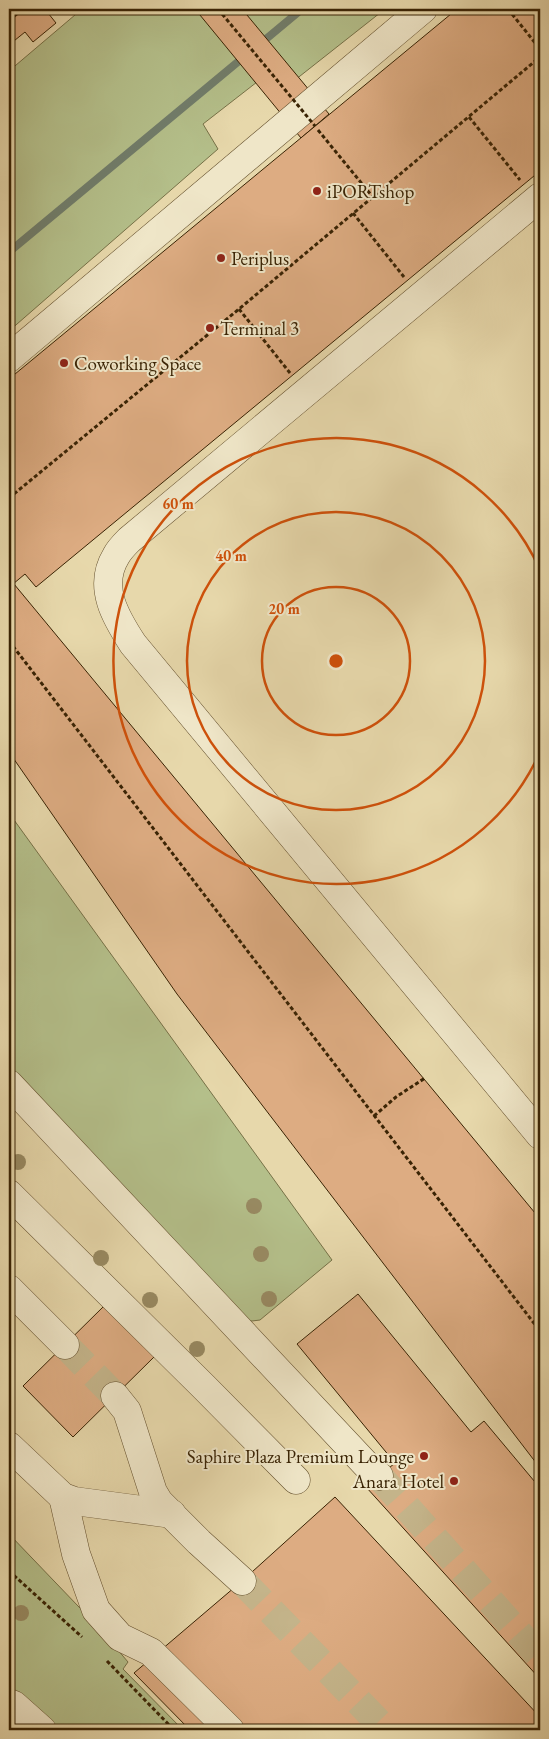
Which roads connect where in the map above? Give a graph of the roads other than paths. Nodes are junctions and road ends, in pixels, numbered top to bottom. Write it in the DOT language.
graph roads {
  1 [pos="423,9"];
  2 [pos="532,191"];
  3 [pos="9,358"];
  4 [pos="9,1084"];
  5 [pos="540,1135"];
  6 [pos="9,1194"];
  7 [pos="9,1289"];
  8 [pos="64,1345"];
  9 [pos="115,1396"];
  10 [pos="9,1446"];
  11 [pos="379,1476"];
  12 [pos="296,1480"];
  13 [pos="63,1497"];
  14 [pos="172,1514"];
  15 [pos="242,1581"];
  16 [pos="9,1703"];
  17 [pos="42,1730"];
  18 [pos="230,1730"];
  1 -- 3 [label="street"];
  2 -- 5 [label="street"];
  4 -- 11 [label="street"];
  6 -- 12 [label="street"];
  7 -- 8 [label="street"];
  9 -- 14 [label="street"];
  10 -- 13 [label="street"];
  13 -- 14 [label="street"];
  13 -- 18 [label="street"];
  14 -- 15 [label="street"];
  16 -- 17 [label="street"];
}
